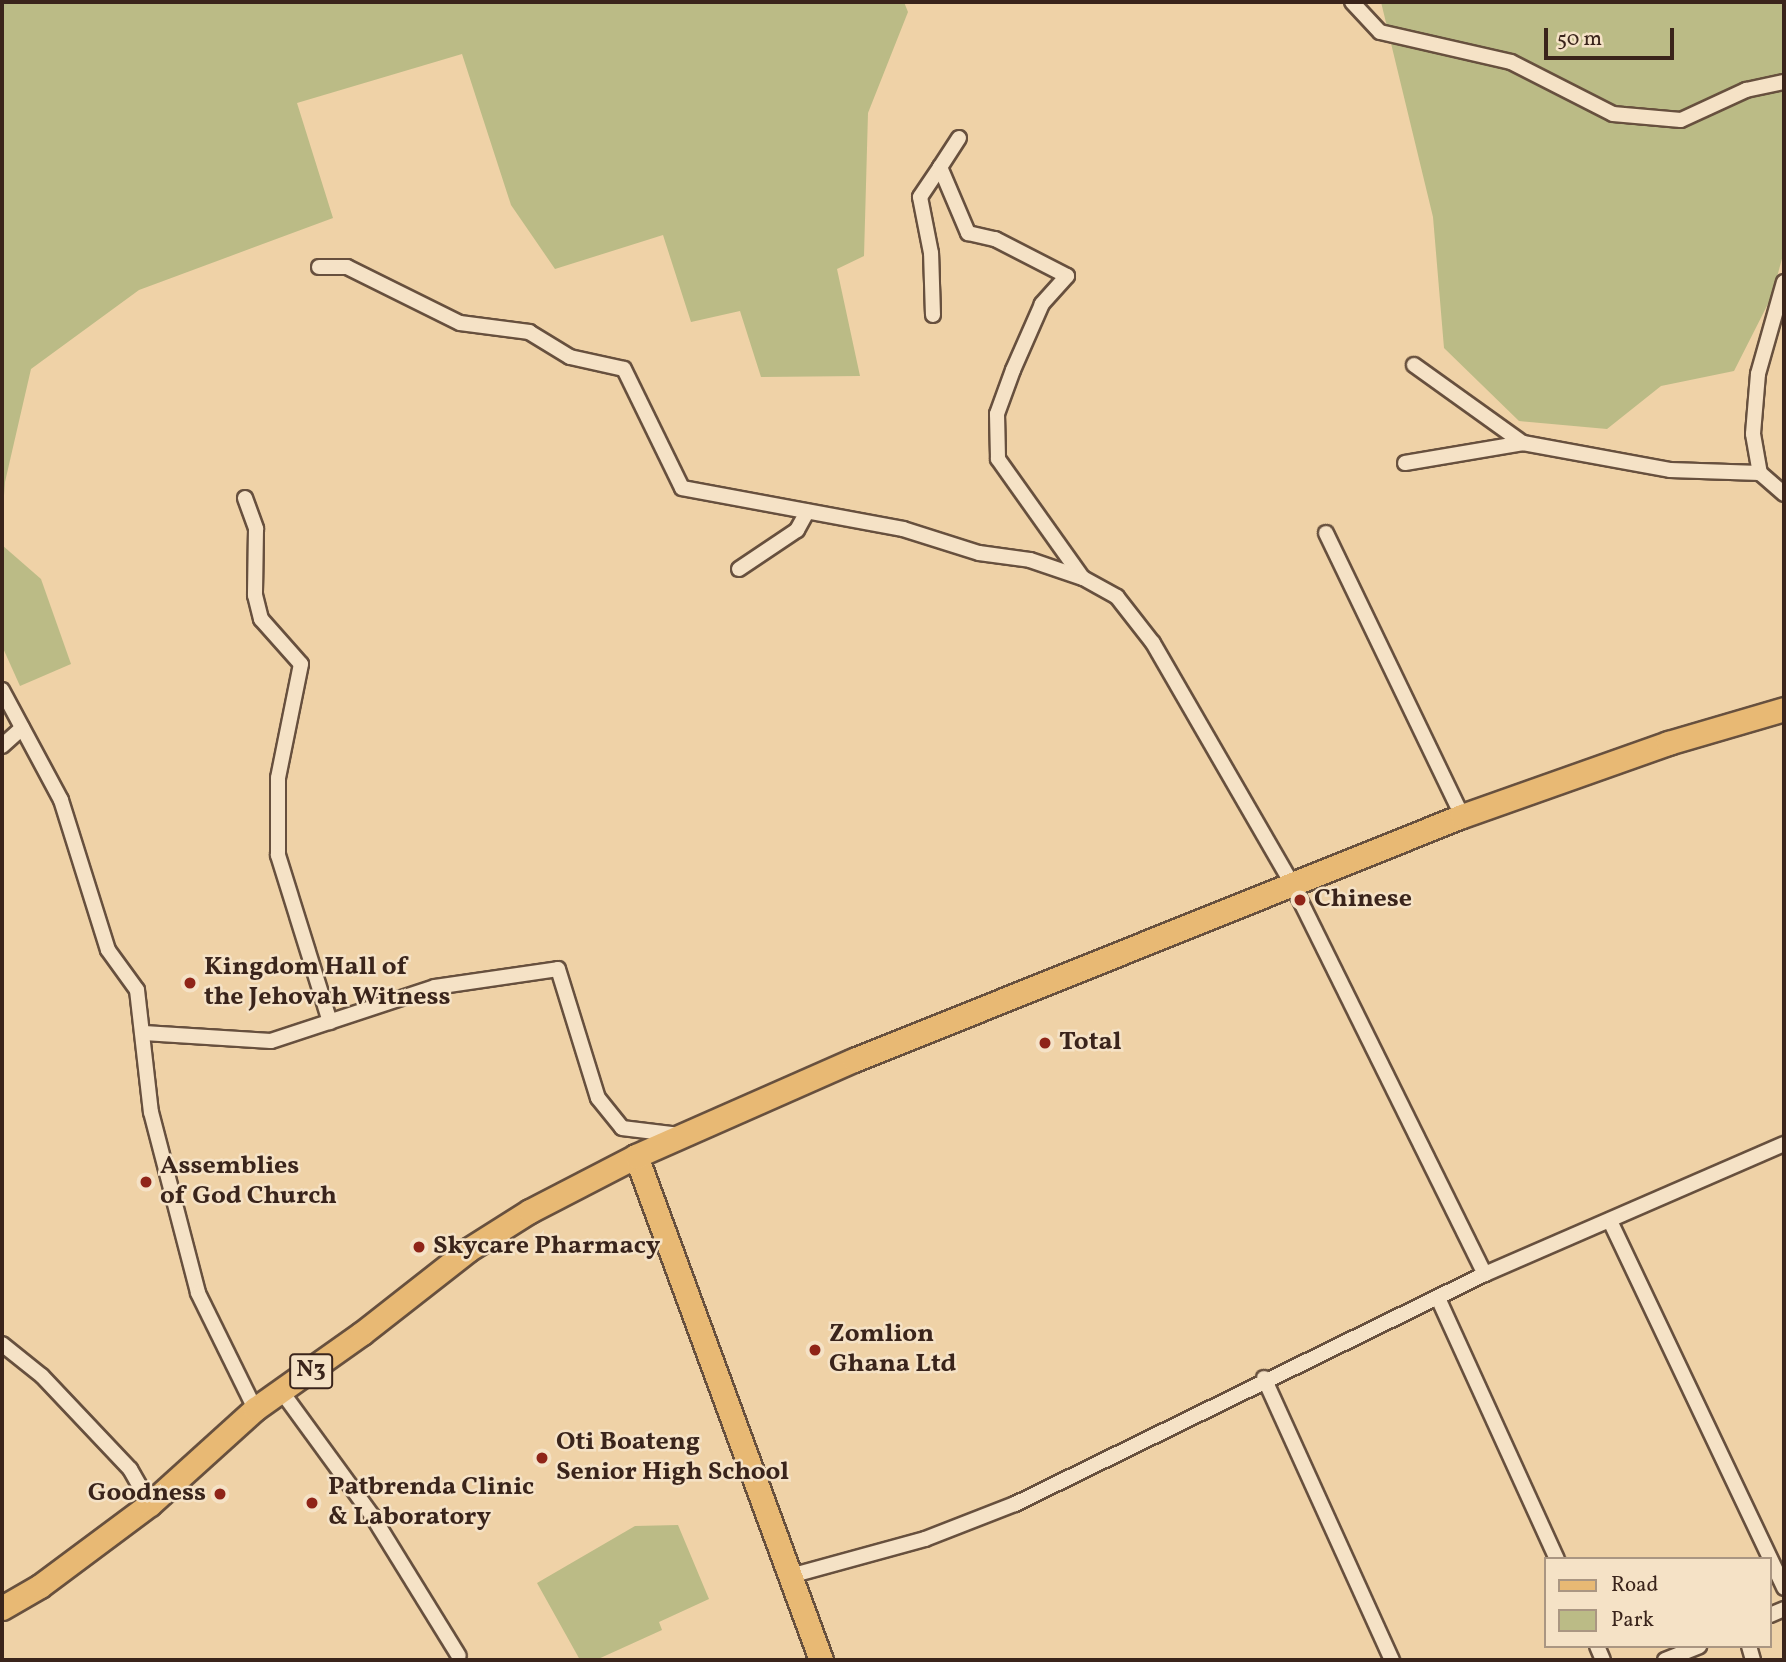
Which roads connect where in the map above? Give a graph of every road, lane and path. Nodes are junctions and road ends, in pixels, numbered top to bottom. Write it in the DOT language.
graph roads {
  1 [pos="1352,2"];
  2 [pos="1784,82"];
  3 [pos="959,138"];
  4 [pos="940,167"];
  5 [pos="319,267"];
  6 [pos="1784,282"];
  7 [pos="933,315"];
  8 [pos="1414,365"];
  9 [pos="1523,443"];
  10 [pos="1405,464"];
  11 [pos="1760,474"];
  12 [pos="1784,494"];
  13 [pos="245,498"];
  14 [pos="807,512"];
  15 [pos="1326,533"];
  16 [pos="739,569"];
  17 [pos="1083,578"];
  18 [pos="2,690"];
  19 [pos="1784,709"];
  20 [pos="22,728"];
  21 [pos="2,746"];
  22 [pos="1462,816"];
  23 [pos="1292,884"];
  24 [pos="330,1022"];
  25 [pos="144,1033"];
  26 [pos="683,1135"];
  27 [pos="1783,1149"];
  28 [pos="636,1157"];
  29 [pos="1611,1223"];
  30 [pos="1485,1273"];
  31 [pos="1438,1298"];
  32 [pos="2,1344"];
  33 [pos="1264,1378"];
  34 [pos="282,1392"];
  35 [pos="255,1409"];
  36 [pos="150,1504"];
  37 [pos="1556,1557"];
  38 [pos="1769,1557"];
  39 [pos="1772,1563"];
  40 [pos="790,1576"];
  41 [pos="1784,1588"];
  42 [pos="2,1608"];
  43 [pos="1694,1648"];
  44 [pos="459,1656"];
  45 [pos="821,1660"];
  46 [pos="1392,1660"];
  47 [pos="1665,1660"];
  1 -- 2 [label="street"];
  3 -- 4 [label="street"];
  4 -- 7 [label="street"];
  4 -- 17 [label="street"];
  5 -- 14 [label="street"];
  6 -- 11 [label="street"];
  8 -- 9 [label="street"];
  9 -- 10 [label="street"];
  9 -- 11 [label="street"];
  11 -- 12 [label="street"];
  13 -- 24 [label="street"];
  14 -- 16 [label="street"];
  14 -- 17 [label="street"];
  15 -- 22 [label="street"];
  17 -- 23 [label="street"];
  18 -- 20 [label="street"];
  19 -- 22 [label="main road"];
  20 -- 21 [label="street"];
  20 -- 25 [label="street"];
  22 -- 23 [label="main road"];
  23 -- 26 [label="main road"];
  23 -- 30 [label="street"];
  24 -- 25 [label="street"];
  24 -- 26 [label="street"];
  25 -- 35 [label="street"];
  26 -- 28 [label="main road"];
  27 -- 29 [label="street"];
  28 -- 34 [label="main road, N3"];
  28 -- 40 [label="main road"];
  29 -- 30 [label="street"];
  29 -- 38 [label="street"];
  30 -- 31 [label="street"];
  31 -- 33 [label="street"];
  31 -- 37 [label="street"];
  32 -- 36 [label="street"];
  33 -- 40 [label="street"];
  33 -- 46 [label="street"];
  34 -- 35 [label="main road, N3"];
  34 -- 44 [label="street"];
  35 -- 36 [label="main road, N3"];
  36 -- 42 [label="main road, N3"];
  39 -- 41 [label="street"];
  40 -- 45 [label="main road"];
  43 -- 47 [label="street"];
}
